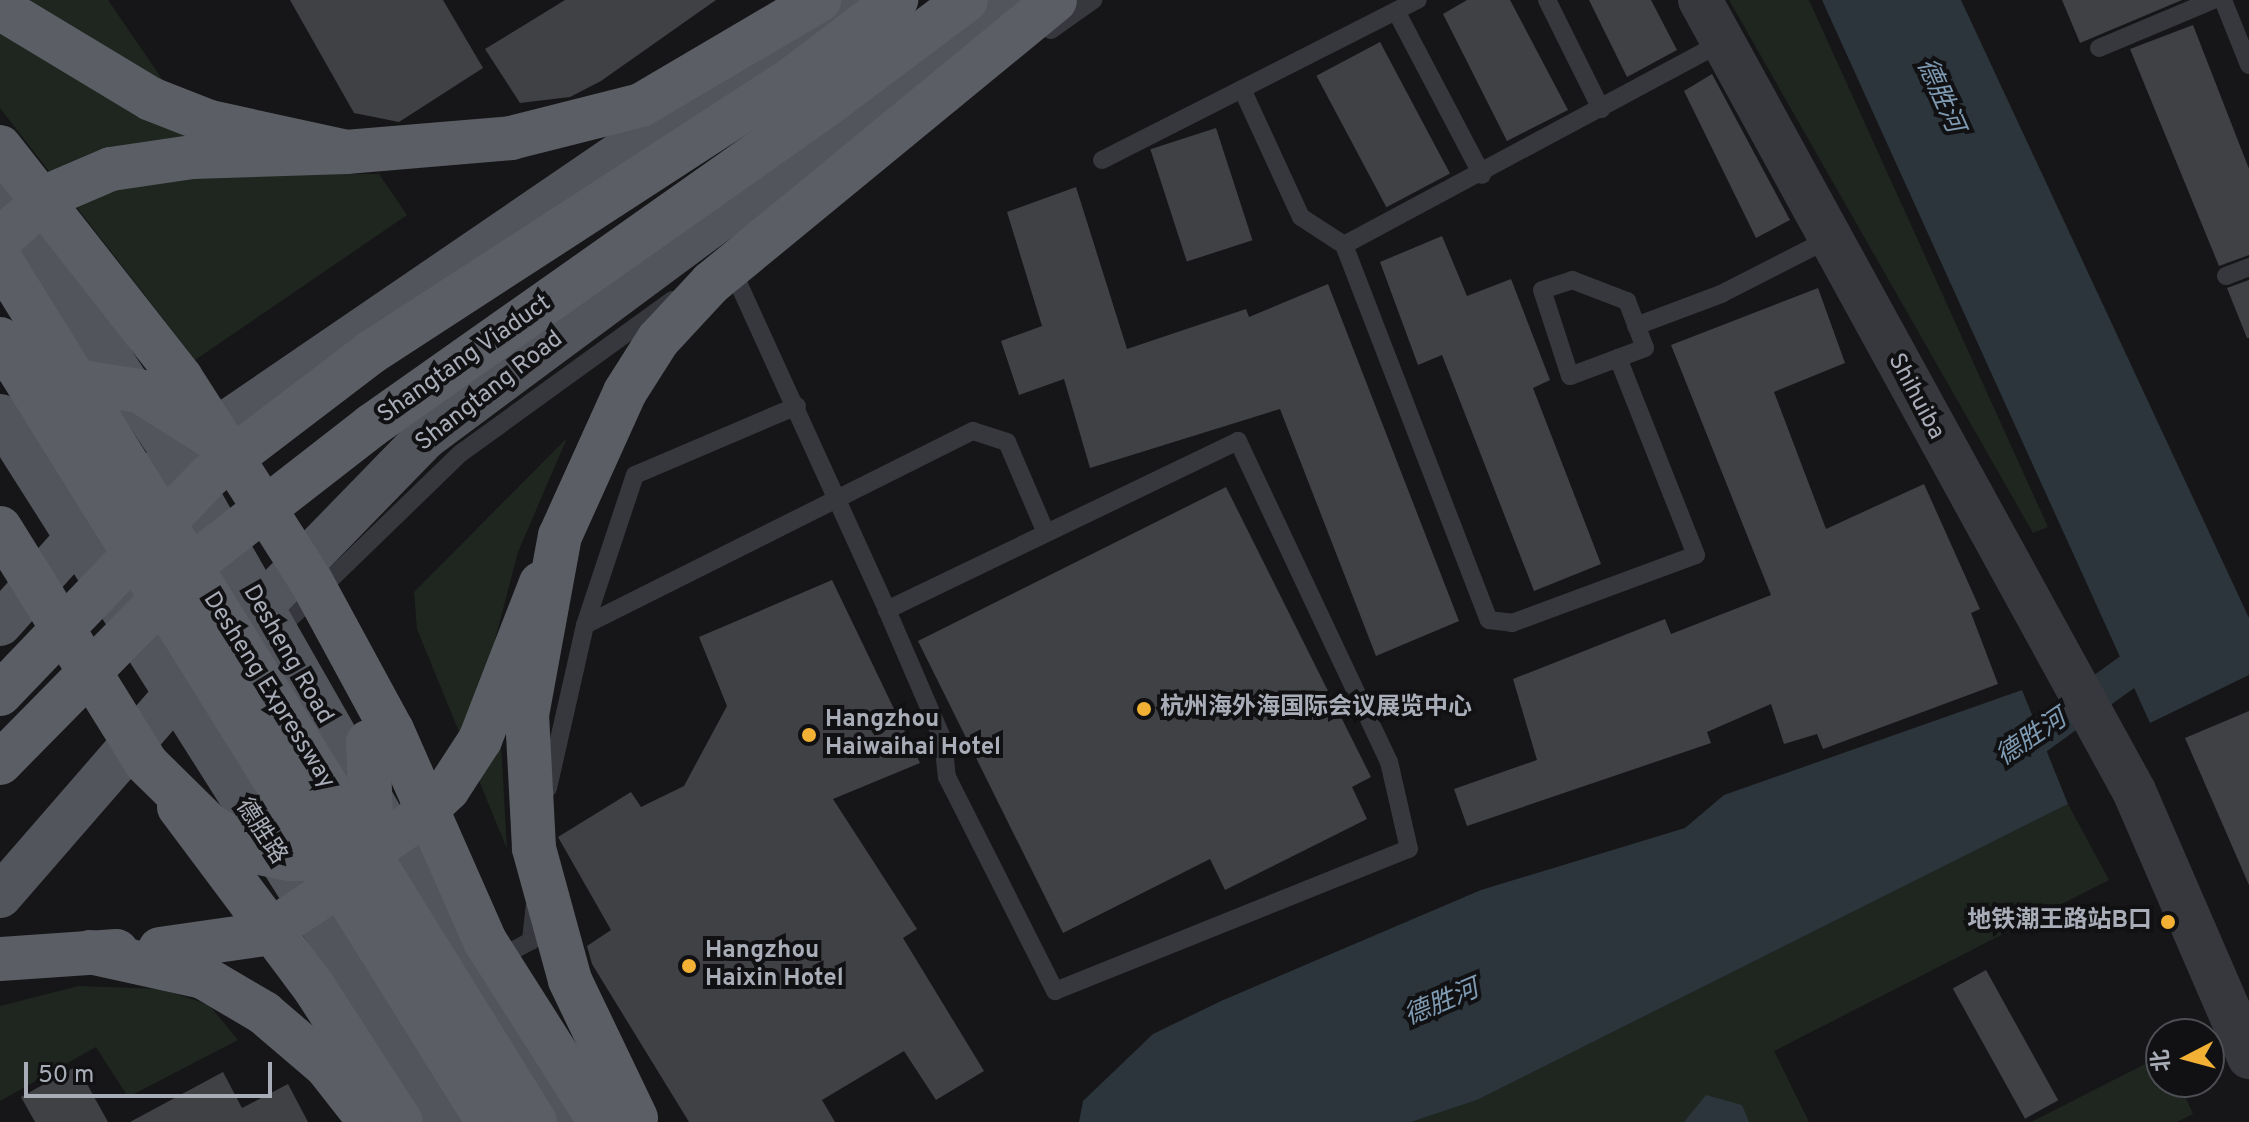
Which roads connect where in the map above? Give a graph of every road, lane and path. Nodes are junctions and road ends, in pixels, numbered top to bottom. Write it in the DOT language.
graph roads {
  1 [pos="819,0"];
  2 [pos="845,0"];
  3 [pos="896,0"];
  4 [pos="1055,0"];
  5 [pos="1093,0"];
  6 [pos="1418,0"];
  7 [pos="1547,0"];
  8 [pos="1700,0"];
  9 [pos="2213,0"];
  10 [pos="2223,0"];
  11 [pos="1005,3"];
  12 [pos="0,8"];
  13 [pos="2174,8"];
  14 [pos="1396,11"];
  15 [pos="1723,42"];
  16 [pos="2099,48"];
  17 [pos="2249,65"];
  18 [pos="1242,89"];
  19 [pos="1601,109"];
  20 [pos="0,147"];
  21 [pos="346,152"];
  22 [pos="1102,160"];
  23 [pos="1482,175"];
  24 [pos="0,192"];
  25 [pos="1829,239"];
  26 [pos="0,240"];
  27 [pos="719,244"];
  28 [pos="1344,245"];
  29 [pos="0,259"];
  30 [pos="2249,267"];
  31 [pos="2226,276"];
  32 [pos="1636,326"];
  33 [pos="0,339"];
  34 [pos="1618,358"];
  35 [pos="0,388"];
  36 [pos="797,406"];
  37 [pos="0,416"];
  38 [pos="224,446"];
  39 [pos="176,457"];
  40 [pos="839,502"];
  41 [pos="0,528"];
  42 [pos="1046,533"];
  43 [pos="560,536"];
  44 [pos="75,540"];
  45 [pos="887,610"];
  46 [pos="266,621"];
  47 [pos="0,624"];
  48 [pos="585,625"];
  49 [pos="352,658"];
  50 [pos="0,694"];
  51 [pos="172,698"];
  52 [pos="0,763"];
  53 [pos="146,763"];
  54 [pos="397,844"];
  55 [pos="0,896"];
  56 [pos="321,924"];
  57 [pos="90,952"];
  58 [pos="0,959"];
  59 [pos="475,971"];
  60 [pos="2249,1057"];
  61 [pos="370,1122"];
  62 [pos="401,1122"];
  63 [pos="447,1122"];
  64 [pos="488,1122"];
  65 [pos="535,1122"];
  66 [pos="567,1122"];
  67 [pos="600,1122"];
  68 [pos="638,1122"];
  1 -- 21 [label="highway"];
  2 -- 39 [label="main road"];
  3 -- 50 [label="highway, bridge"];
  4 -- 43 [label="highway, bridge"];
  5 -- 27 [label="lane"];
  6 -- 14 [label="lane"];
  7 -- 19 [label="lane"];
  8 -- 15 [label="street, Shihuiba"];
  9 -- 13 [label="lane"];
  10 -- 17 [label="lane"];
  11 -- 27 [label="main road, Shangtang Road"];
  11 -- 52 [label="highway, Shangtang Viaduct, bridge"];
  12 -- 21 [label="highway, bridge"];
  13 -- 16 [label="lane"];
  14 -- 18 [label="lane"];
  14 -- 23 [label="lane"];
  15 -- 19 [label="lane"];
  15 -- 25 [label="street, Shihuiba"];
  18 -- 22 [label="lane"];
  18 -- 28 [label="lane"];
  19 -- 23 [label="lane"];
  20 -- 38 [label="highway, bridge"];
  21 -- 26 [label="highway, bridge"];
  23 -- 28 [label="lane"];
  24 -- 39 [label="main road, Desheng Road"];
  25 -- 32 [label="lane"];
  25 -- 60 [label="street, Shihuiba"];
  27 -- 36 [label="lane"];
  27 -- 46 [label="main road, Shangtang Road"];
  28 -- 34 [label="lane"];
  29 -- 65 [label="highway, Desheng Expressway, bridge"];
  30 -- 31 [label="lane"];
  32 -- 34 [label="lane"];
  32 -- 34 [label="lane"];
  33 -- 64 [label="highway, Desheng Expressway, bridge"];
  35 -- 38 [label="highway, bridge"];
  36 -- 40 [label="lane"];
  36 -- 48 [label="lane"];
  37 -- 44 [label="main road"];
  38 -- 49 [label="highway, bridge"];
  39 -- 44 [label="main road"];
  39 -- 46 [label="main road, Desheng Road"];
  40 -- 42 [label="lane"];
  40 -- 45 [label="lane"];
  40 -- 48 [label="lane"];
  41 -- 53 [label="highway, bridge"];
  42 -- 45 [label="lane"];
  42 -- 45 [label="lane"];
  43 -- 53 [label="highway, bridge"];
  43 -- 68 [label="highway, bridge"];
  44 -- 47 [label="main road"];
  44 -- 51 [label="main road, 德胜路"];
  46 -- 51 [label="main road, Shangtang Road"];
  46 -- 54 [label="main road, Desheng Road"];
  48 -- 59 [label="lane"];
  49 -- 57 [label="highway, bridge"];
  49 -- 67 [label="highway, bridge"];
  51 -- 55 [label="main road, Shangtang Road"];
  51 -- 56 [label="main road, 德胜路"];
  53 -- 62 [label="highway, bridge"];
  54 -- 56 [label="lane"];
  54 -- 59 [label="main road, Desheng Road"];
  56 -- 63 [label="main road, 德胜路"];
  57 -- 58 [label="highway"];
  57 -- 61 [label="highway"];
  59 -- 66 [label="main road, Desheng Road"];
}
